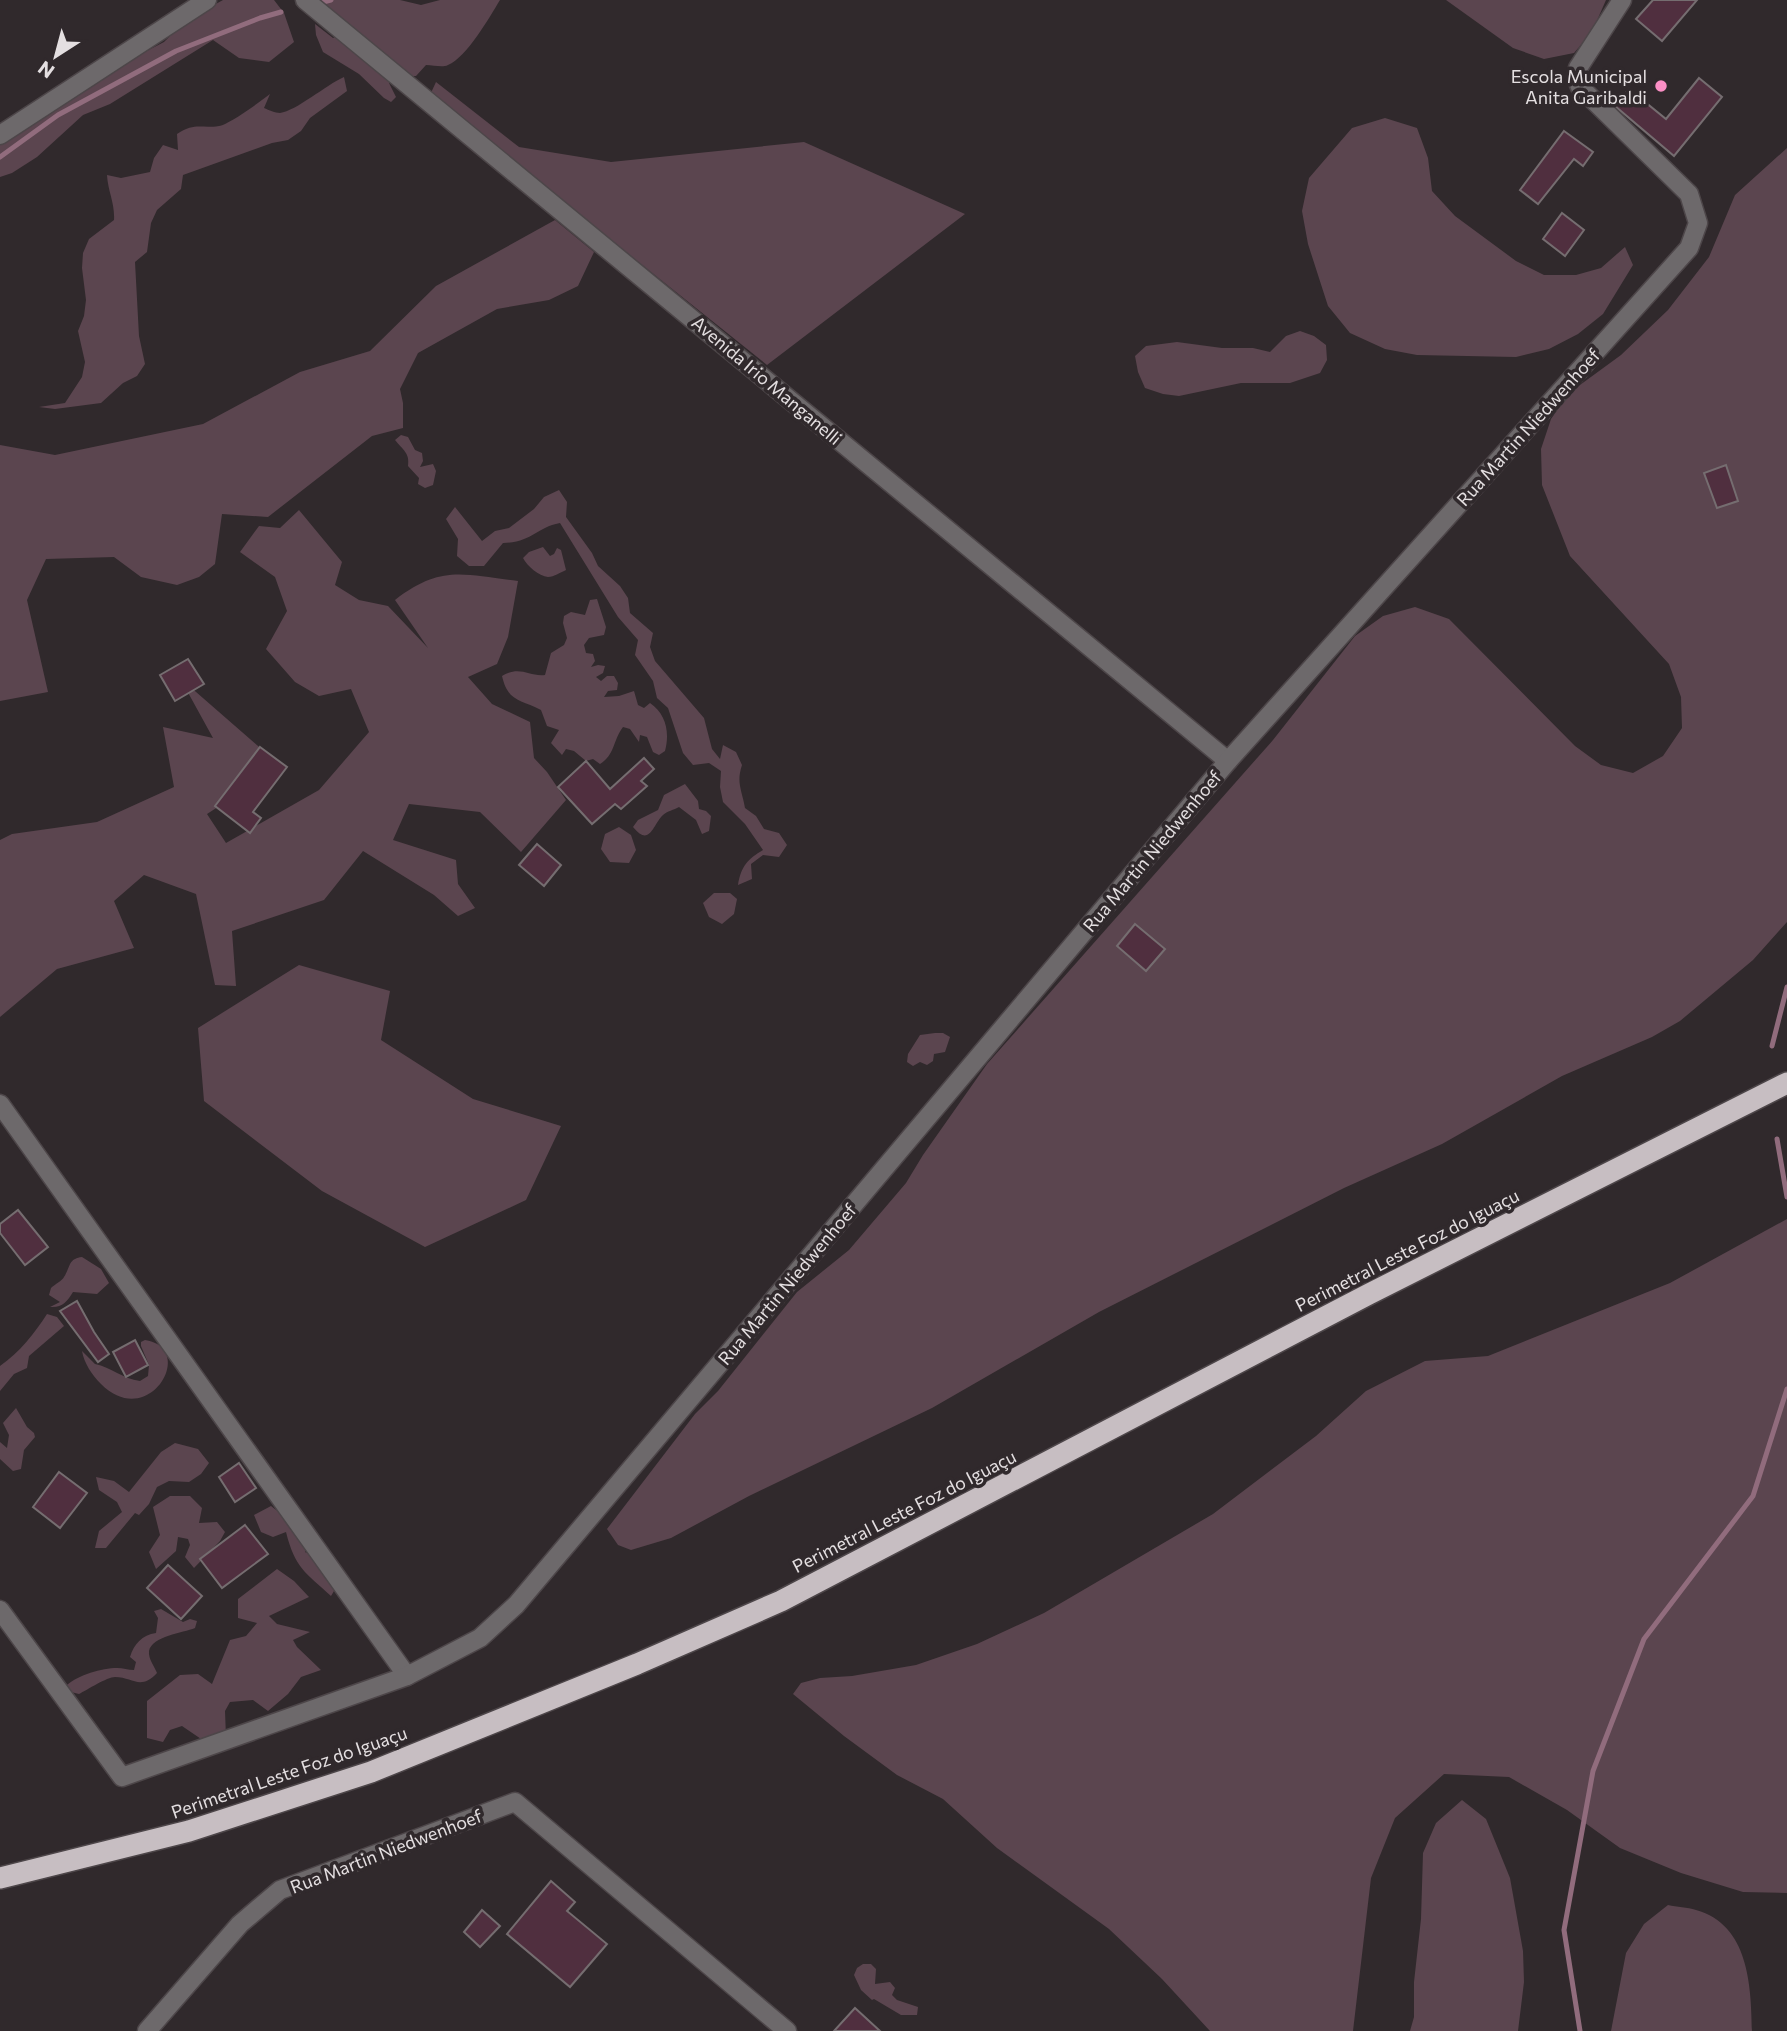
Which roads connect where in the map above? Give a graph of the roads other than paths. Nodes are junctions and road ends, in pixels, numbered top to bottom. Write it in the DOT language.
graph roads {
  1 [pos="207,0"];
  2 [pos="305,0"];
  3 [pos="1622,0"];
  4 [pos="0,135"];
  5 [pos="1228,761"];
  6 [pos="1787,1083"];
  7 [pos="0,1104"];
  8 [pos="0,1611"];
  9 [pos="407,1676"];
  10 [pos="0,1878"];
  11 [pos="147,2031"];
  12 [pos="787,2031"];
  1 -- 4 [label="street"];
  2 -- 5 [label="street, Avenida Irio Manganelli"];
  3 -- 5 [label="street, Rua Martin Niedwenhoef"];
  5 -- 9 [label="street, Rua Martin Niedwenhoef"];
  6 -- 10 [label="highway, Perimetral Leste Foz do Iguaçu"];
  7 -- 9 [label="street"];
  8 -- 9 [label="street, Rua Martin Niedwenhoef"];
  11 -- 12 [label="street, Rua Martin Niedwenhoef"];
}
